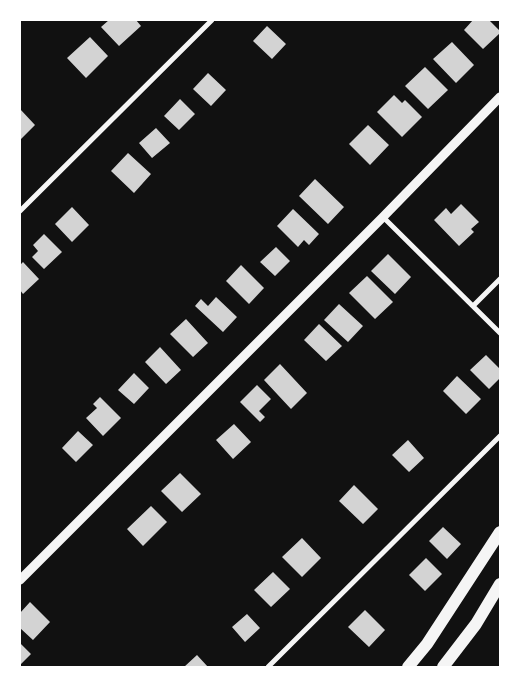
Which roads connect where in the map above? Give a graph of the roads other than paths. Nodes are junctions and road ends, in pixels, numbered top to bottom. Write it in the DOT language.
graph roads {
  1 [pos="212,20"];
  2 [pos="500,97"];
  3 [pos="20,211"];
  4 [pos="383,217"];
  5 [pos="500,279"];
  6 [pos="474,305"];
  7 [pos="500,333"];
  8 [pos="500,436"];
  9 [pos="500,532"];
  10 [pos="20,580"];
  11 [pos="500,584"];
  12 [pos="268,667"];
  13 [pos="408,667"];
  14 [pos="443,667"];
  1 -- 3 [label="street"];
  2 -- 4 [label="street"];
  4 -- 6 [label="street"];
  4 -- 10 [label="street"];
  5 -- 6 [label="street"];
  6 -- 7 [label="street"];
  8 -- 12 [label="street"];
  9 -- 13 [label="main road"];
  11 -- 14 [label="main road"];
}
